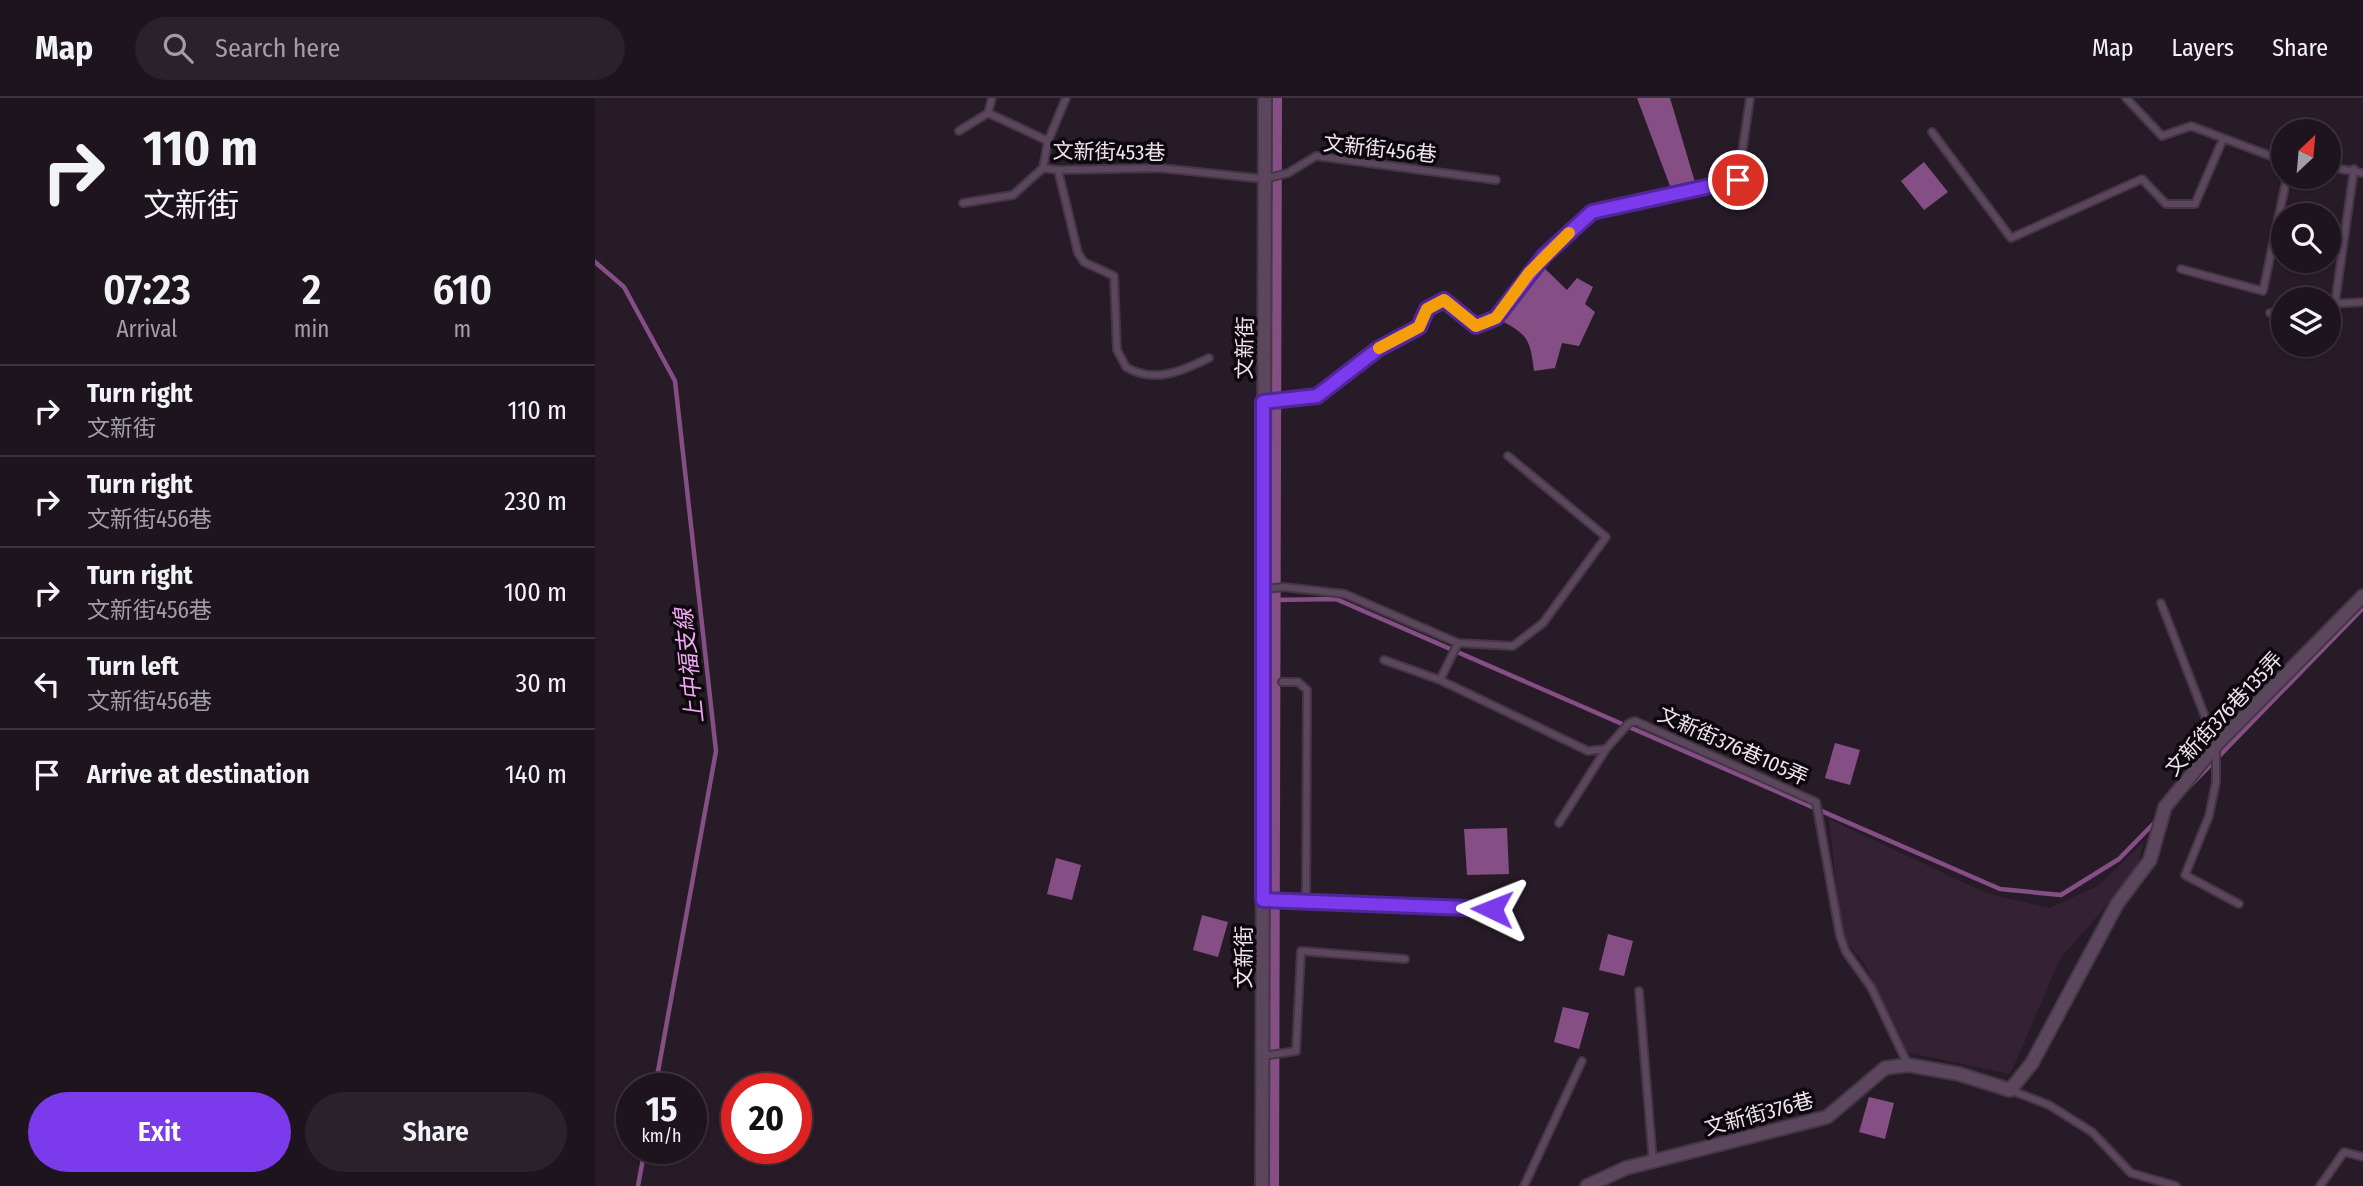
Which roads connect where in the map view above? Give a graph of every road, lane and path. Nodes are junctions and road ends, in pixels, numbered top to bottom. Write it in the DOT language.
graph roads {
  1 [pos="992,98"];
  2 [pos="1066,98"];
  3 [pos="1265,98"];
  4 [pos="1750,98"];
  5 [pos="2126,98"];
  6 [pos="988,113"];
  7 [pos="959,131"];
  8 [pos="1932,132"];
  9 [pos="2223,139"];
  10 [pos="1048,141"];
  11 [pos="2271,156"];
  12 [pos="1042,168"];
  13 [pos="2341,168"];
  14 [pos="2354,169"];
  15 [pos="1058,170"];
  16 [pos="2363,173"];
  17 [pos="1269,177"];
  18 [pos="1496,180"];
  19 [pos="1738,180"];
  20 [pos="2284,189"];
  21 [pos="963,203"];
  22 [pos="1745,205"];
  23 [pos="2181,269"];
  24 [pos="2335,287"];
  25 [pos="2363,302"];
  26 [pos="2341,303"];
  27 [pos="1209,358"];
  28 [pos="1267,401"];
  29 [pos="1508,456"];
  30 [pos="1269,588"];
  31 [pos="2363,596"];
  32 [pos="2161,603"];
  33 [pos="1458,644"];
  34 [pos="1384,660"];
  35 [pos="1440,680"];
  36 [pos="1282,682"];
  37 [pos="1606,749"];
  38 [pos="2216,749"];
  39 [pos="1559,823"];
  40 [pos="1268,900"];
  41 [pos="1305,903"];
  42 [pos="2239,904"];
  43 [pos="1492,909"];
  44 [pos="1405,959"];
  45 [pos="1639,991"];
  46 [pos="1265,1056"];
  47 [pos="1582,1061"];
  48 [pos="1908,1065"];
  49 [pos="2010,1090"];
  50 [pos="2363,1157"];
  51 [pos="1653,1162"];
  52 [pos="1262,1186"];
  53 [pos="1524,1186"];
  54 [pos="1587,1186"];
  55 [pos="2176,1186"];
  56 [pos="2320,1186"];
  1 -- 6 [label="lane"];
  2 -- 10 [label="lane"];
  3 -- 17 [label="street, 文新街"];
  4 -- 19 [label="lane"];
  5 -- 9 [label="lane"];
  6 -- 7 [label="lane"];
  6 -- 10 [label="lane"];
  8 -- 9 [label="lane"];
  9 -- 11 [label="lane"];
  10 -- 12 [label="lane"];
  12 -- 15 [label="lane, 文新街453巷"];
  12 -- 21 [label="lane, 文新街453巷"];
  13 -- 14 [label="lane"];
  14 -- 16 [label="lane"];
  14 -- 24 [label="lane"];
  15 -- 17 [label="lane, 文新街453巷"];
  15 -- 27 [label="lane"];
  17 -- 18 [label="lane, 文新街456巷"];
  17 -- 28 [label="street, 文新街"];
  19 -- 22 [label="lane"];
  19 -- 28 [label="lane"];
  20 -- 23 [label="lane"];
  25 -- 26 [label="lane"];
  28 -- 30 [label="street, 文新街"];
  29 -- 33 [label="lane"];
  30 -- 33 [label="lane"];
  30 -- 40 [label="street, 文新街"];
  31 -- 38 [label="street, 文新街376巷135弄"];
  32 -- 38 [label="lane"];
  33 -- 35 [label="lane"];
  34 -- 35 [label="lane"];
  35 -- 37 [label="lane"];
  36 -- 41 [label="lane"];
  37 -- 39 [label="lane, 文新街376巷105弄"];
  37 -- 48 [label="lane, 文新街376巷105弄"];
  38 -- 42 [label="lane"];
  38 -- 49 [label="street, 文新街376巷135弄"];
  40 -- 41 [label="lane"];
  40 -- 46 [label="street, 文新街"];
  41 -- 43 [label="lane"];
  44 -- 46 [label="lane"];
  45 -- 51 [label="lane"];
  46 -- 52 [label="street, 文新街"];
  47 -- 53 [label="lane"];
  48 -- 49 [label="street, 文新街376巷"];
  48 -- 51 [label="street, 文新街376巷"];
  49 -- 55 [label="lane"];
  50 -- 56 [label="lane"];
  51 -- 54 [label="street, 文新街376巷"];
}
